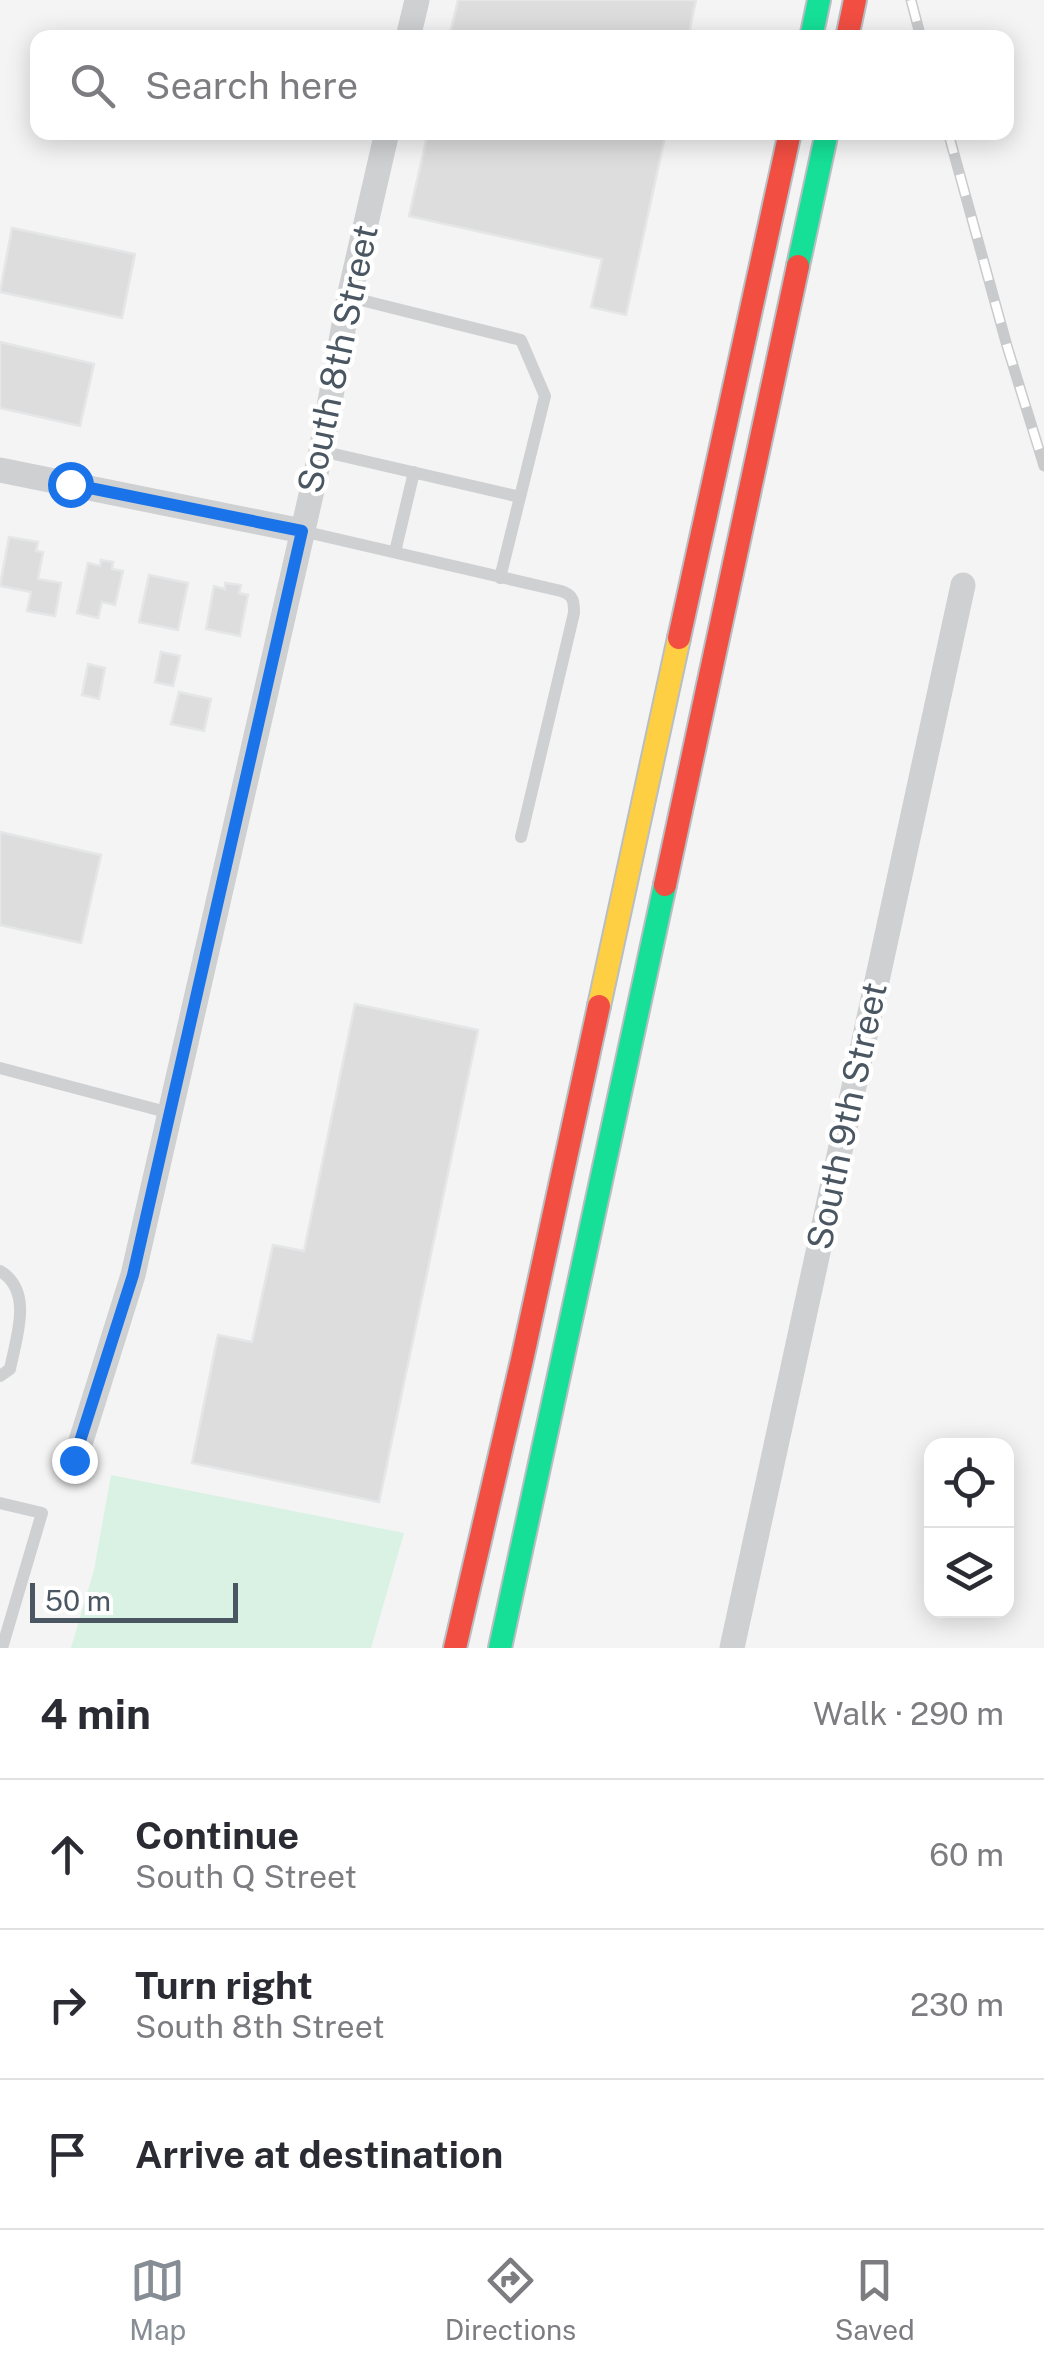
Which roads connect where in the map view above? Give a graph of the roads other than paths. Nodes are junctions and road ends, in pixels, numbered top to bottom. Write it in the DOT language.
graph roads {
  1 [pos="417,0"];
  2 [pos="819,0"];
  3 [pos="855,0"];
  4 [pos="410,30"];
  5 [pos="812,30"];
  6 [pos="849,30"];
  7 [pos="385,140"];
  8 [pos="788,140"];
  9 [pos="825,140"];
  10 [pos="349,297"];
  11 [pos="322,450"];
  12 [pos="0,470"];
  13 [pos="414,472"];
  14 [pos="520,497"];
  15 [pos="302,531"];
  16 [pos="395,552"];
  17 [pos="500,578"];
  18 [pos="963,585"];
  19 [pos="521,837"];
  20 [pos="0,1068"];
  21 [pos="170,1113"];
  22 [pos="0,1271"];
  23 [pos="0,1376"];
  24 [pos="74,1460"];
  25 [pos="0,1502"];
  26 [pos="2,1648"];
  27 [pos="455,1648"];
  28 [pos="500,1648"];
  29 [pos="732,1648"];
  1 -- 4 [label="street"];
  2 -- 5 [label="highway"];
  3 -- 6 [label="highway"];
  7 -- 10 [label="street, South 8th Street"];
  8 -- 27 [label="highway"];
  9 -- 28 [label="highway"];
  10 -- 11 [label="street, South 8th Street"];
  10 -- 14 [label="lane"];
  11 -- 13 [label="lane"];
  11 -- 15 [label="street, South 8th Street"];
  12 -- 15 [label="street"];
  13 -- 14 [label="lane"];
  13 -- 16 [label="lane"];
  14 -- 17 [label="lane"];
  15 -- 16 [label="lane"];
  15 -- 21 [label="street, South 8th Street"];
  16 -- 17 [label="lane"];
  17 -- 19 [label="lane"];
  18 -- 29 [label="street, South 9th Street"];
  20 -- 21 [label="lane"];
  21 -- 24 [label="street, South 8th Street"];
  22 -- 23 [label="lane"];
  25 -- 26 [label="lane"];
}
